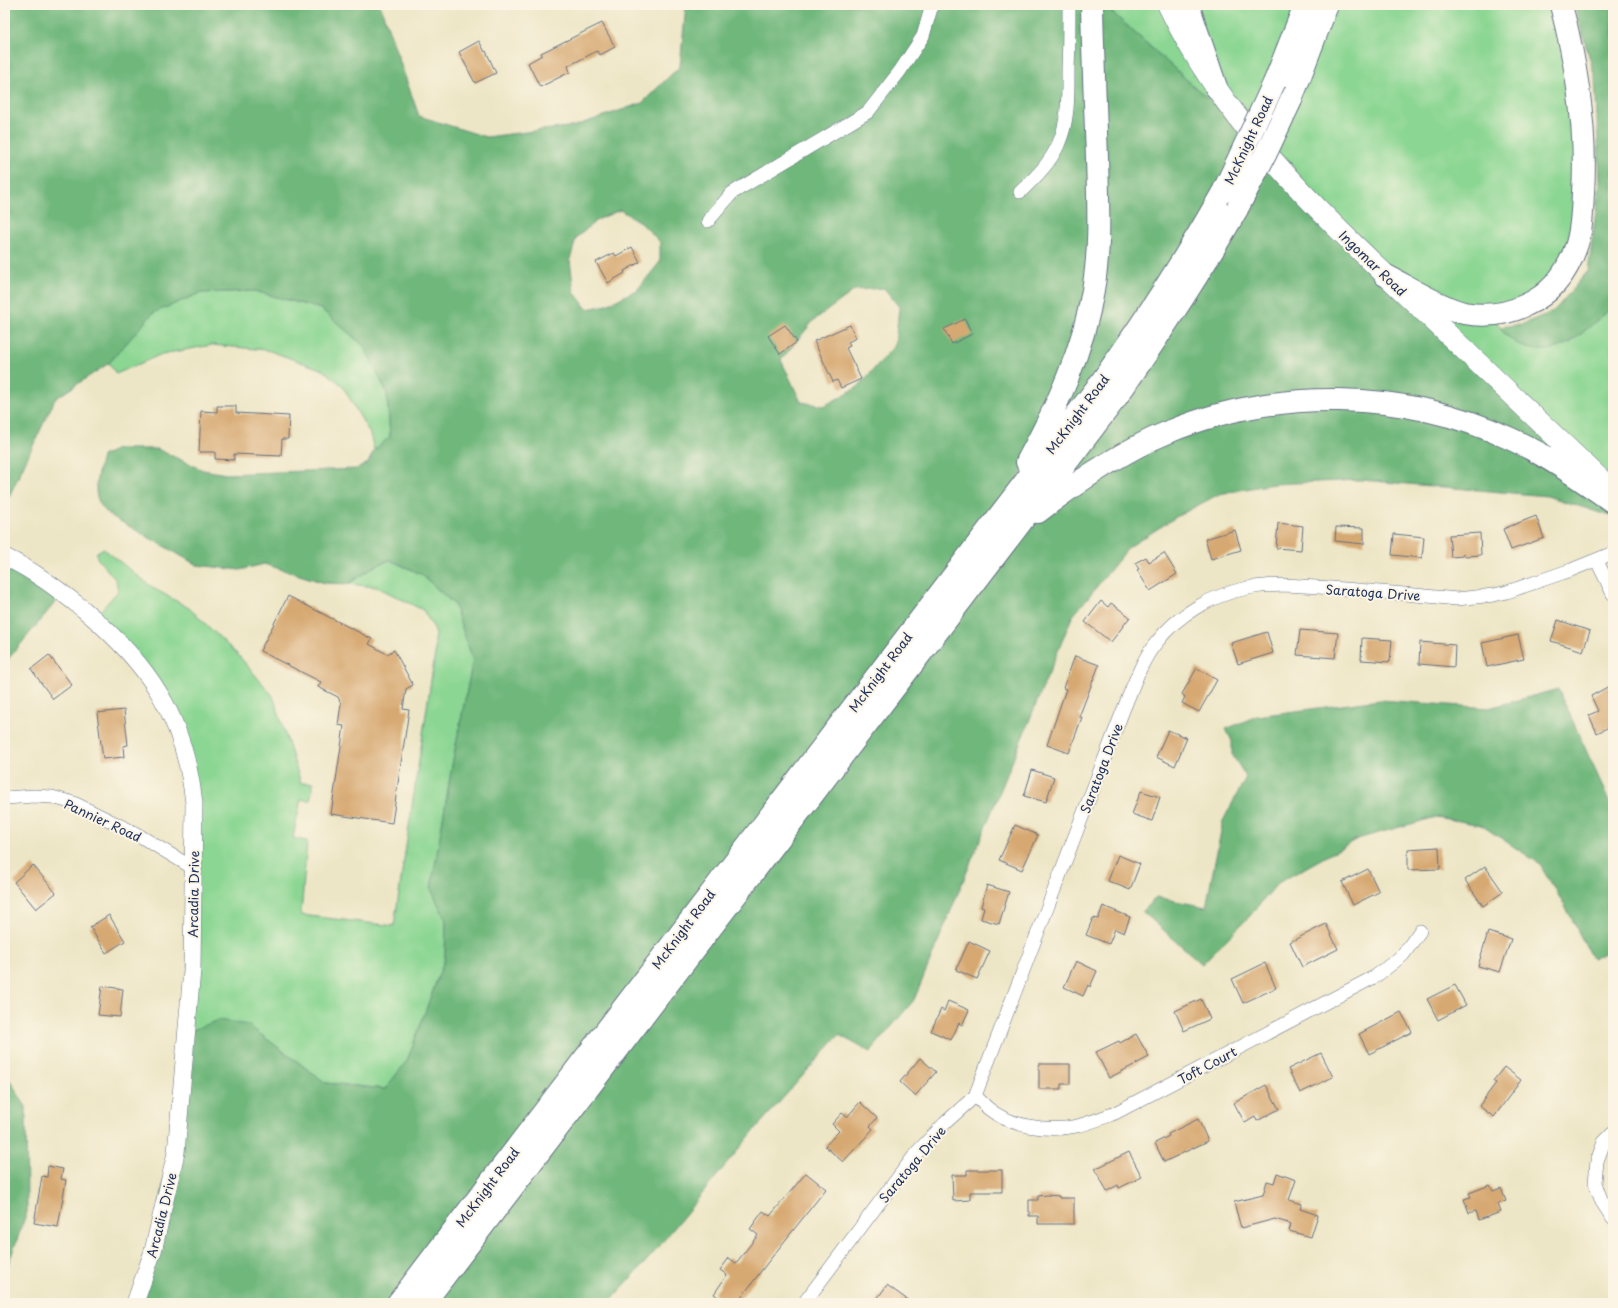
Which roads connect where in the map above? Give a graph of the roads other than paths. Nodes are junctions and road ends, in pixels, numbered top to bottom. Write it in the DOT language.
graph roads {
  1 [pos="932,5"];
  2 [pos="1069,5"];
  3 [pos="1092,5"];
  4 [pos="1168,5"];
  5 [pos="1188,5"];
  6 [pos="1305,5"];
  7 [pos="1327,5"];
  8 [pos="1561,5"];
  9 [pos="1216,87"];
  10 [pos="1020,192"];
  11 [pos="708,222"];
  12 [pos="1386,275"];
  13 [pos="1613,491"];
  14 [pos="1613,502"];
  15 [pos="1006,524"];
  16 [pos="1613,553"];
  17 [pos="5,558"];
  18 [pos="1597,561"];
  19 [pos="1613,594"];
  20 [pos="5,798"];
  21 [pos="193,868"];
  22 [pos="1420,931"];
  23 [pos="975,1096"];
  24 [pos="1613,1133"];
  25 [pos="1613,1219"];
  26 [pos="135,1303"];
  27 [pos="398,1303"];
  28 [pos="424,1303"];
  29 [pos="804,1303"];
  1 -- 11 [label="street"];
  2 -- 10 [label="street"];
  3 -- 15 [label="highway"];
  4 -- 9 [label="main road, Ingomar Road"];
  5 -- 9 [label="highway"];
  6 -- 15 [label="highway, McKnight Road, bridge"];
  7 -- 15 [label="highway, McKnight Road, bridge"];
  8 -- 12 [label="highway"];
  9 -- 12 [label="main road, Ingomar Road"];
  12 -- 13 [label="main road, Ingomar Road"];
  14 -- 15 [label="highway"];
  15 -- 27 [label="highway, McKnight Road"];
  15 -- 28 [label="highway, McKnight Road"];
  16 -- 18 [label="street, Saratoga Drive"];
  17 -- 21 [label="street, Arcadia Drive"];
  18 -- 19 [label="street"];
  18 -- 23 [label="street, Saratoga Drive"];
  20 -- 21 [label="street, Pannier Road"];
  21 -- 26 [label="street, Arcadia Drive"];
  22 -- 23 [label="street, Toft Court"];
  23 -- 29 [label="street, Saratoga Drive"];
  24 -- 25 [label="street"];
}
